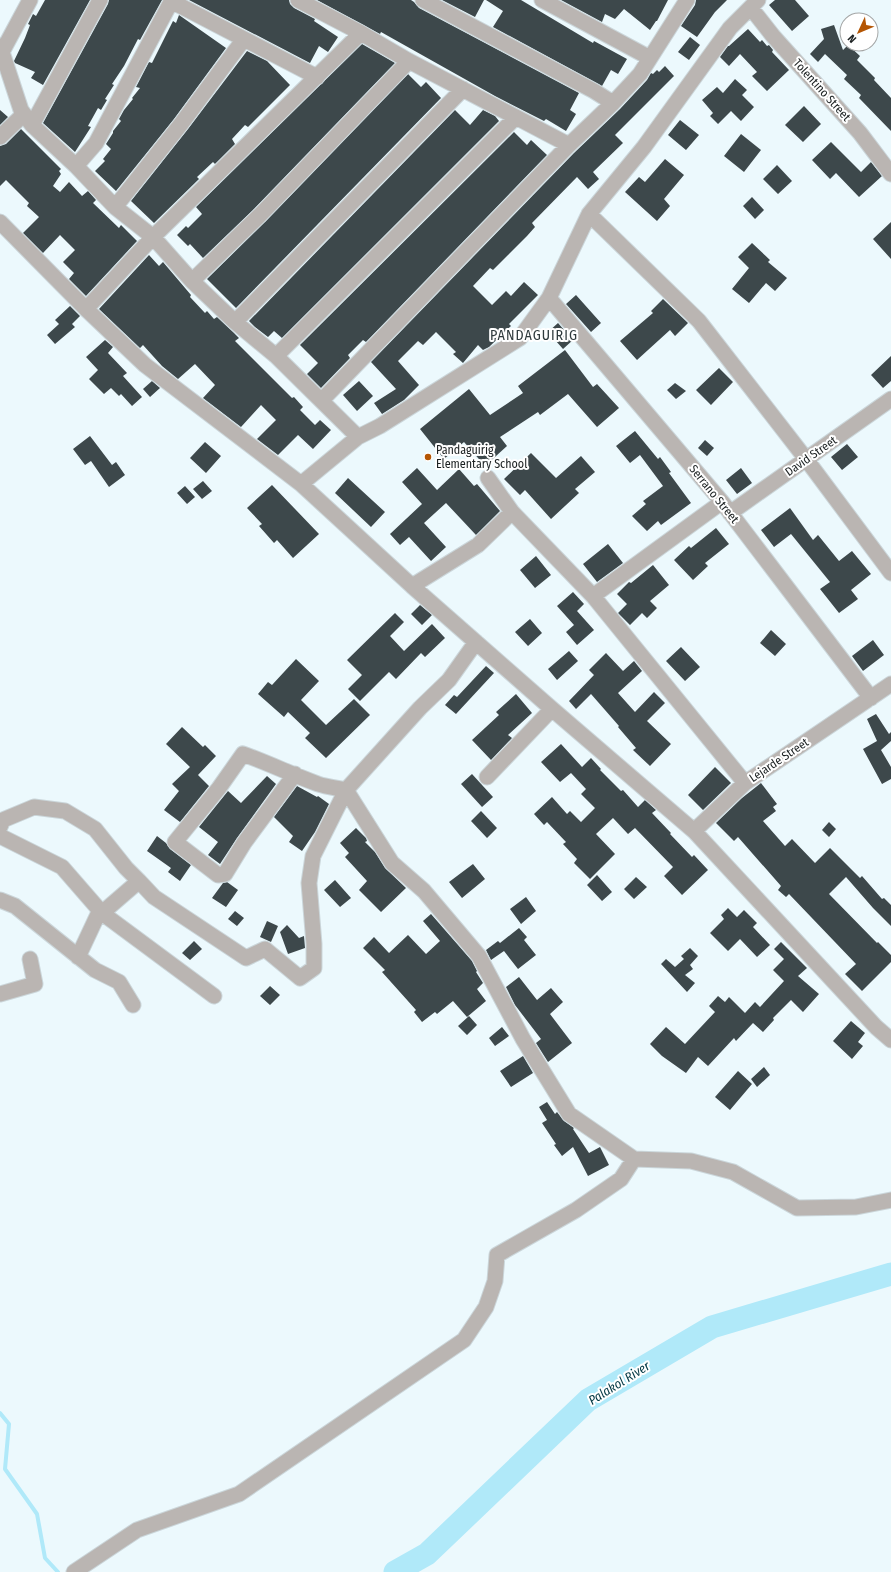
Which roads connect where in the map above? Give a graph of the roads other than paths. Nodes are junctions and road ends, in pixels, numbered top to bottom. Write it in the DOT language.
graph roads {
  1 [pos="30,0"];
  2 [pos="100,0"];
  3 [pos="298,0"];
  4 [pos="423,0"];
  5 [pos="542,0"];
  6 [pos="172,1"];
  7 [pos="681,2"];
  8 [pos="754,4"];
  9 [pos="361,33"];
  10 [pos="244,39"];
  11 [pos="1,49"];
  12 [pos="650,58"];
  13 [pos="409,61"];
  14 [pos="317,77"];
  15 [pos="463,89"];
  16 [pos="614,104"];
  17 [pos="516,117"];
  18 [pos="28,119"];
  19 [pos="0,137"];
  20 [pos="569,145"];
  21 [pos="76,166"];
  22 [pos="891,174"];
  23 [pos="115,207"];
  24 [pos="589,214"];
  25 [pos="0,222"];
  26 [pos="153,237"];
  27 [pos="192,281"];
  28 [pos="549,298"];
  29 [pos="86,310"];
  30 [pos="235,322"];
  31 [pos="276,356"];
  32 [pos="891,399"];
  33 [pos="322,400"];
  34 [pos="358,436"];
  35 [pos="806,459"];
  36 [pos="488,478"];
  37 [pos="301,484"];
  38 [pos="726,508"];
  39 [pos="512,512"];
  40 [pos="891,573"];
  41 [pos="412,586"];
  42 [pos="593,596"];
  43 [pos="476,642"];
  44 [pos="891,684"];
  45 [pos="871,698"];
  46 [pos="552,709"];
  47 [pos="295,774"];
  48 [pos="487,777"];
  49 [pos="746,783"];
  50 [pos="346,790"];
  51 [pos="0,827"];
  52 [pos="694,831"];
  53 [pos="0,836"];
  54 [pos="139,881"];
  55 [pos="0,900"];
  56 [pos="101,911"];
  57 [pos="78,957"];
  58 [pos="30,959"];
  59 [pos="0,994"];
  60 [pos="214,996"];
  61 [pos="133,1005"];
  62 [pos="891,1040"];
  63 [pos="634,1159"];
  64 [pos="891,1200"];
  65 [pos="74,1572"];
  1 -- 11 [label="street"];
  2 -- 18 [label="street"];
  3 -- 9 [label="street"];
  4 -- 16 [label="street"];
  5 -- 12 [label="street"];
  6 -- 10 [label="street"];
  6 -- 21 [label="street"];
  7 -- 12 [label="street"];
  8 -- 22 [label="street, Tolentino Street"];
  8 -- 24 [label="street"];
  9 -- 13 [label="street"];
  9 -- 14 [label="street"];
  10 -- 14 [label="street"];
  10 -- 23 [label="street"];
  11 -- 18 [label="street"];
  12 -- 16 [label="street"];
  13 -- 15 [label="street"];
  13 -- 27 [label="street"];
  14 -- 26 [label="street"];
  15 -- 17 [label="street"];
  15 -- 30 [label="street"];
  16 -- 20 [label="street"];
  17 -- 20 [label="street"];
  17 -- 31 [label="street"];
  18 -- 19 [label="street"];
  18 -- 21 [label="street"];
  20 -- 33 [label="street"];
  21 -- 23 [label="street"];
  23 -- 26 [label="street"];
  24 -- 28 [label="street"];
  24 -- 35 [label="street"];
  25 -- 29 [label="street"];
  26 -- 27 [label="street"];
  26 -- 29 [label="street"];
  27 -- 30 [label="street"];
  28 -- 34 [label="street"];
  28 -- 38 [label="street, Serrano Street"];
  29 -- 37 [label="street"];
  30 -- 31 [label="street"];
  31 -- 33 [label="street"];
  32 -- 35 [label="street, David Street"];
  33 -- 34 [label="street"];
  34 -- 37 [label="street"];
  35 -- 38 [label="street, David Street"];
  35 -- 40 [label="street"];
  36 -- 39 [label="street"];
  37 -- 41 [label="street"];
  38 -- 42 [label="street, David Street"];
  38 -- 45 [label="street, Serrano Street"];
  39 -- 41 [label="street"];
  39 -- 42 [label="street"];
  41 -- 43 [label="street"];
  42 -- 49 [label="street"];
  43 -- 46 [label="street"];
  43 -- 50 [label="street"];
  44 -- 45 [label="street, Lejarde Street"];
  45 -- 49 [label="street, Lejarde Street"];
  46 -- 48 [label="street"];
  46 -- 52 [label="street"];
  47 -- 47 [label="street"];
  47 -- 50 [label="street"];
  49 -- 52 [label="street, Lejarde Street"];
  50 -- 54 [label="street"];
  50 -- 63 [label="street"];
  51 -- 54 [label="street"];
  52 -- 62 [label="street"];
  53 -- 56 [label="street"];
  54 -- 56 [label="street"];
  55 -- 57 [label="street"];
  56 -- 57 [label="street"];
  56 -- 60 [label="street"];
  57 -- 61 [label="street"];
  58 -- 59 [label="street"];
  63 -- 64 [label="street"];
  63 -- 65 [label="street"];
}
